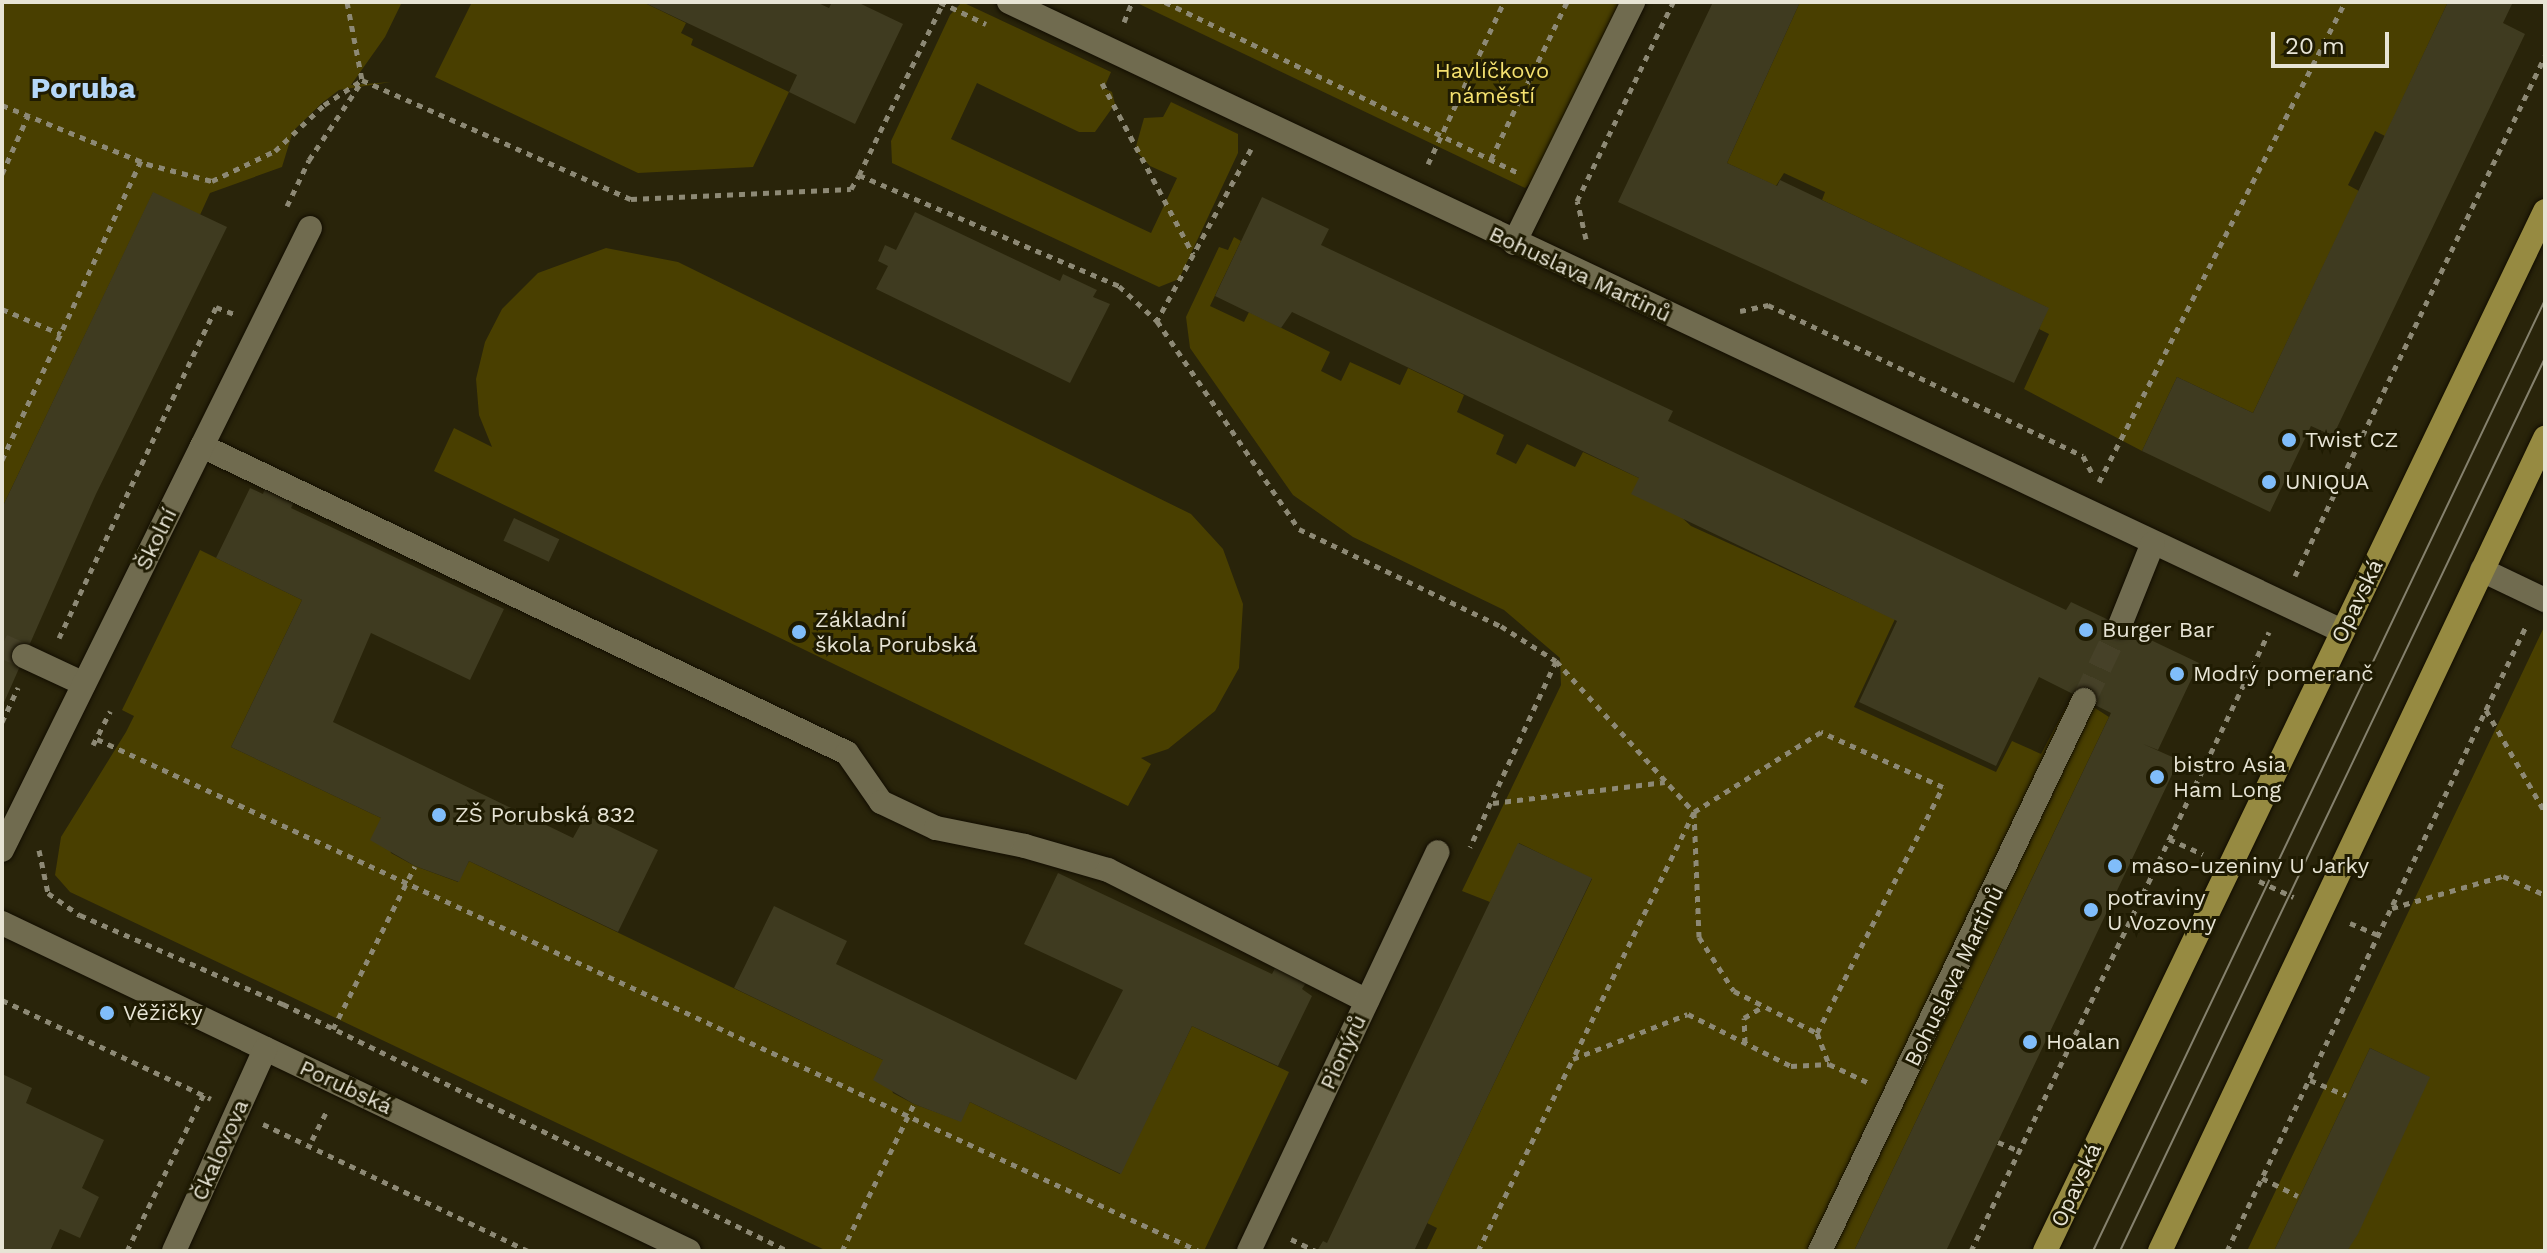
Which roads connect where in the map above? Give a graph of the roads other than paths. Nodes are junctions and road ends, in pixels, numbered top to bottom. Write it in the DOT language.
graph roads {
  1 [pos="1009,2"];
  2 [pos="1633,2"];
  3 [pos="2545,211"];
  4 [pos="310,228"];
  5 [pos="1514,243"];
  6 [pos="2545,438"];
  7 [pos="202,446"];
  8 [pos="2153,543"];
  9 [pos="2482,570"];
  10 [pos="2542,599"];
  11 [pos="2120,625"];
  12 [pos="2342,631"];
  13 [pos="28,657"];
  14 [pos="84,684"];
  15 [pos="2084,700"];
  16 [pos="2,850"];
  17 [pos="1438,852"];
  18 [pos="2,923"];
  19 [pos="1367,1001"];
  20 [pos="265,1049"];
  21 [pos="1256,1249"];
  22 [pos="174,1251"];
  23 [pos="689,1251"];
  24 [pos="1820,1251"];
  25 [pos="2045,1251"];
  26 [pos="2160,1251"];
  1 -- 5 [label="street, Bohuslava Martinů"];
  2 -- 5 [label="street"];
  3 -- 12 [label="main road, Opavská"];
  4 -- 7 [label="street, Školní"];
  5 -- 8 [label="street, Bohuslava Martinů"];
  6 -- 9 [label="main road"];
  7 -- 14 [label="street, Školní"];
  7 -- 19 [label="street"];
  8 -- 11 [label="street"];
  8 -- 12 [label="street, Bohuslava Martinů"];
  9 -- 10 [label="street"];
  9 -- 26 [label="main road"];
  12 -- 25 [label="main road, Opavská"];
  13 -- 14 [label="street"];
  14 -- 16 [label="street, Školní"];
  15 -- 24 [label="street, Bohuslava Martinů"];
  17 -- 19 [label="street, Pionýrů"];
  18 -- 20 [label="street, Porubská"];
  19 -- 21 [label="street, Pionýrů"];
  20 -- 22 [label="street, Čkalovova"];
  20 -- 23 [label="street, Porubská"];
}
